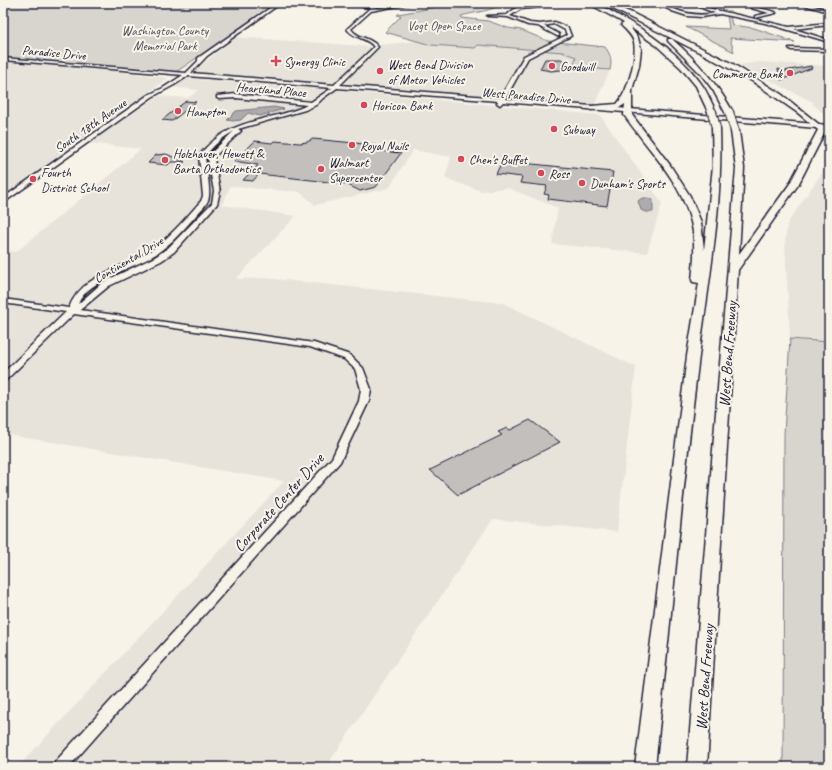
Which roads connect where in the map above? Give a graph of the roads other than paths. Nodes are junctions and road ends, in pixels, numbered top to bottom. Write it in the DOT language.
graph roads {
  1 [pos="279,3"];
  2 [pos="347,3"];
  3 [pos="411,3"];
  4 [pos="524,3"];
  5 [pos="534,3"];
  6 [pos="590,3"];
  7 [pos="658,3"];
  8 [pos="698,3"];
  9 [pos="799,3"];
  10 [pos="603,6"];
  11 [pos="752,7"];
  12 [pos="376,8"];
  13 [pos="521,8"];
  14 [pos="829,11"];
  15 [pos="719,13"];
  16 [pos="630,14"];
  17 [pos="489,16"];
  18 [pos="508,16"];
  19 [pos="754,18"];
  20 [pos="829,24"];
  21 [pos="538,25"];
  22 [pos="790,28"];
  23 [pos="558,35"];
  24 [pos="829,41"];
  25 [pos="791,49"];
  26 [pos="829,50"];
  27 [pos="3,59"];
  28 [pos="180,75"];
  29 [pos="334,87"];
  30 [pos="629,91"];
  31 [pos="150,96"];
  32 [pos="219,97"];
  33 [pos="501,102"];
  34 [pos="318,104"];
  35 [pos="591,108"];
  36 [pos="581,111"];
  37 [pos="629,116"];
  38 [pos="809,119"];
  39 [pos="825,128"];
  40 [pos="829,137"];
  41 [pos="817,143"];
  42 [pos="3,201"];
  43 [pos="733,269"];
  44 [pos="3,301"];
  45 [pos="71,312"];
  46 [pos="693,356"];
  47 [pos="3,378"];
  48 [pos="60,767"];
  49 [pos="645,767"];
  50 [pos="697,767"];
  1 -- 28 [label="street, South 18th Avenue"];
  2 -- 12 [label="street"];
  3 -- 12 [label="street"];
  4 -- 13 [label="street"];
  5 -- 13 [label="street"];
  6 -- 10 [label="highway, West Bend Freeway"];
  7 -- 15 [label="street"];
  8 -- 15 [label="street"];
  9 -- 14 [label="street"];
  10 -- 16 [label="highway, West Bend Freeway"];
  10 -- 30 [label="highway"];
  10 -- 46 [label="highway, West Bend Freeway, bridge"];
  11 -- 19 [label="street"];
  12 -- 29 [label="street, Continental Drive"];
  13 -- 18 [label="street"];
  15 -- 19 [label="street"];
  16 -- 38 [label="highway"];
  16 -- 43 [label="highway, West Bend Freeway, bridge"];
  17 -- 18 [label="street"];
  18 -- 21 [label="street"];
  19 -- 22 [label="street"];
  20 -- 22 [label="street"];
  21 -- 23 [label="street"];
  21 -- 33 [label="street"];
  22 -- 24 [label="street"];
  25 -- 26 [label="street"];
  27 -- 28 [label="street, Paradise Drive"];
  28 -- 29 [label="street, West Paradise Drive"];
  28 -- 31 [label="street, South 18th Avenue"];
  28 -- 31 [label="street, South 18th Avenue"];
  29 -- 33 [label="street, West Paradise Drive"];
  29 -- 34 [label="street, Continental Drive"];
  30 -- 35 [label="highway"];
  30 -- 37 [label="highway"];
  31 -- 42 [label="street, South 18th Avenue"];
  32 -- 34 [label="street, Heartland Place"];
  33 -- 35 [label="street, West Paradise Drive"];
  33 -- 36 [label="street, West Paradise Drive"];
  34 -- 45 [label="street, Continental Drive"];
  34 -- 45 [label="street, Continental Drive"];
  35 -- 37 [label="street, West Paradise Drive"];
  36 -- 37 [label="highway"];
  37 -- 39 [label="street, West Paradise Drive"];
  37 -- 46 [label="highway"];
  38 -- 39 [label="highway"];
  38 -- 39 [label="highway"];
  39 -- 41 [label="highway"];
  40 -- 41 [label="highway"];
  41 -- 43 [label="highway"];
  43 -- 50 [label="highway, West Bend Freeway"];
  44 -- 45 [label="street, Corporate Center Drive"];
  45 -- 47 [label="street, Continental Drive"];
  45 -- 48 [label="street, Corporate Center Drive"];
  46 -- 49 [label="highway, West Bend Freeway"];
}
